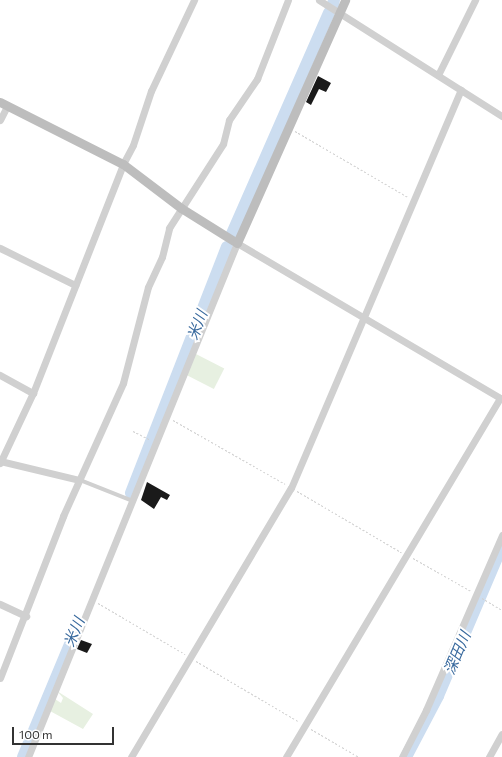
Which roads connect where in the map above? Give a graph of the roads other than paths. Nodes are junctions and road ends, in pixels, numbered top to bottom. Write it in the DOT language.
graph roads {
  1 [pos="194,0"];
  2 [pos="288,0"];
  3 [pos="319,0"];
  4 [pos="345,0"];
  5 [pos="475,0"];
  6 [pos="340,11"];
  7 [pos="438,75"];
  8 [pos="461,90"];
  9 [pos="4,104"];
  10 [pos="502,116"];
  11 [pos="0,120"];
  12 [pos="123,164"];
  13 [pos="181,208"];
  14 [pos="237,243"];
  15 [pos="0,248"];
  16 [pos="75,285"];
  17 [pos="365,317"];
  18 [pos="0,375"];
  19 [pos="33,393"];
  20 [pos="501,398"];
  21 [pos="0,462"];
  22 [pos="79,480"];
  23 [pos="133,501"];
  24 [pos="502,535"];
  25 [pos="0,604"];
  26 [pos="26,616"];
  27 [pos="0,678"];
  28 [pos="502,734"];
  29 [pos="28,757"];
  30 [pos="131,757"];
  31 [pos="286,757"];
  32 [pos="402,757"];
  33 [pos="489,757"];
  1 -- 12 [label="street"];
  2 -- 13 [label="street"];
  3 -- 6 [label="street"];
  4 -- 6 [label="street"];
  5 -- 7 [label="street"];
  6 -- 7 [label="street"];
  6 -- 14 [label="street"];
  7 -- 8 [label="street"];
  8 -- 10 [label="street"];
  8 -- 17 [label="street"];
  9 -- 11 [label="street"];
  9 -- 12 [label="street"];
  12 -- 13 [label="street"];
  12 -- 16 [label="street"];
  13 -- 14 [label="street"];
  13 -- 22 [label="street"];
  14 -- 17 [label="street"];
  14 -- 23 [label="street"];
  15 -- 16 [label="street"];
  16 -- 19 [label="street"];
  17 -- 20 [label="street"];
  17 -- 30 [label="street"];
  18 -- 19 [label="street"];
  19 -- 21 [label="street"];
  20 -- 31 [label="street"];
  21 -- 22 [label="street"];
  22 -- 23 [label="lane"];
  22 -- 26 [label="street"];
  23 -- 29 [label="street"];
  24 -- 32 [label="street"];
  25 -- 26 [label="street"];
  26 -- 27 [label="street"];
  28 -- 33 [label="street"];
}
